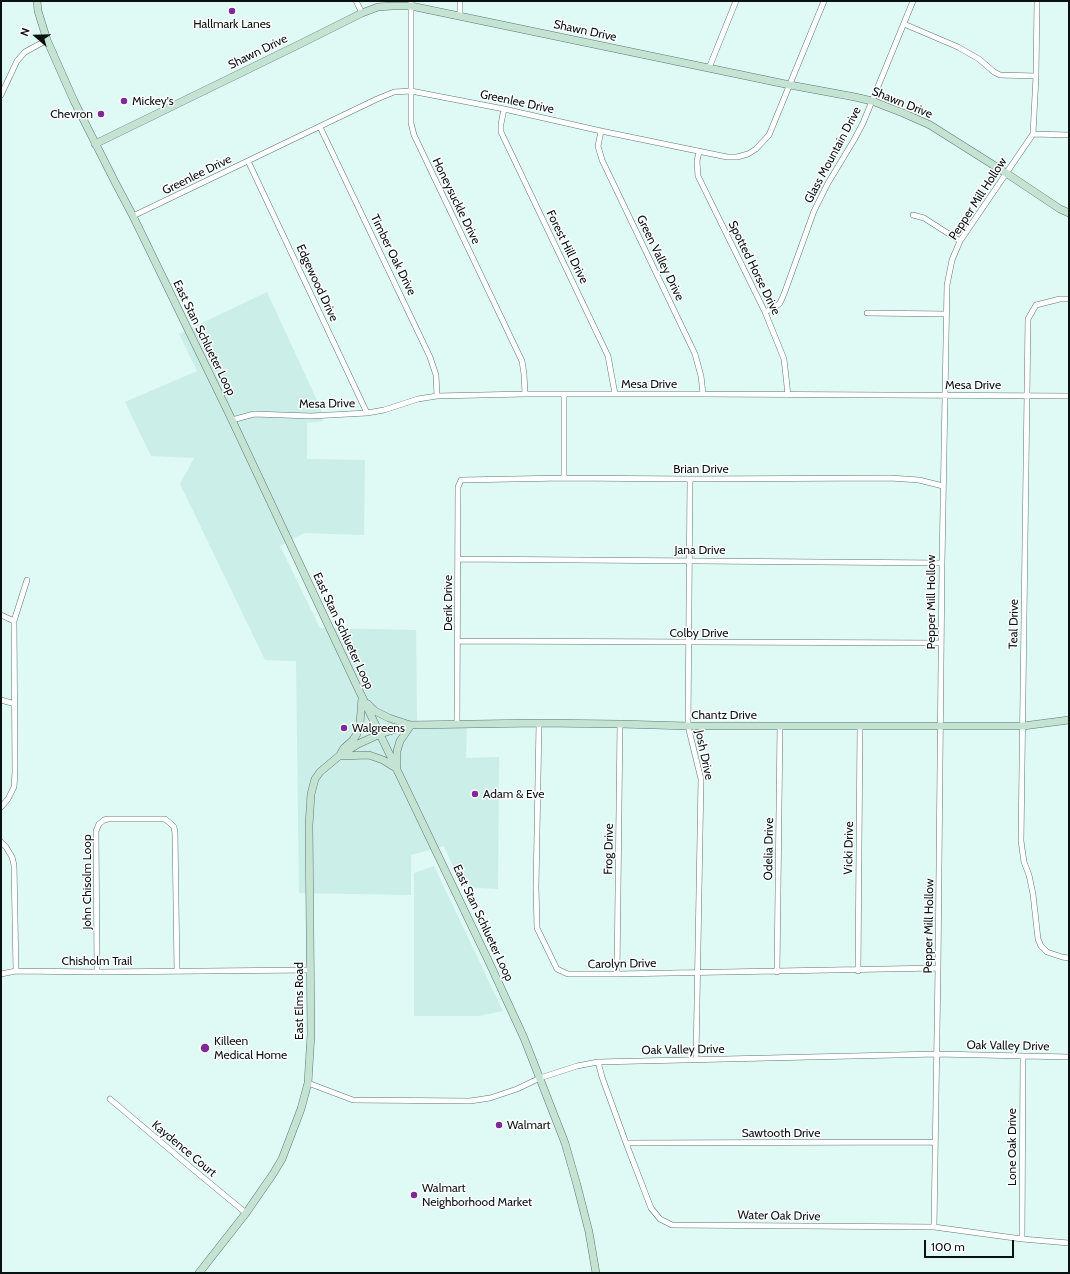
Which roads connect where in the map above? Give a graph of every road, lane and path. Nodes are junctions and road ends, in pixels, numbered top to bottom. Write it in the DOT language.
graph roads {
  1 [pos="32,1"];
  2 [pos="37,1"];
  3 [pos="356,1"];
  4 [pos="460,1"];
  5 [pos="736,1"];
  6 [pos="824,1"];
  7 [pos="913,1"];
  8 [pos="1037,1"];
  9 [pos="411,4"];
  10 [pos="38,10"];
  11 [pos="362,13"];
  12 [pos="460,16"];
  13 [pos="904,24"];
  14 [pos="47,40"];
  15 [pos="709,68"];
  16 [pos="1036,76"];
  17 [pos="790,85"];
  18 [pos="411,91"];
  19 [pos="1,95"];
  20 [pos="872,101"];
  21 [pos="504,109"];
  22 [pos="320,126"];
  23 [pos="601,131"];
  24 [pos="1033,134"];
  25 [pos="1069,135"];
  26 [pos="95,144"];
  27 [pos="699,152"];
  28 [pos="248,162"];
  29 [pos="1006,173"];
  30 [pos="1069,213"];
  31 [pos="913,215"];
  32 [pos="133,216"];
  33 [pos="960,241"];
  34 [pos="1069,300"];
  35 [pos="765,312"];
  36 [pos="866,314"];
  37 [pos="946,314"];
  38 [pos="525,394"];
  39 [pos="564,394"];
  40 [pos="615,394"];
  41 [pos="703,394"];
  42 [pos="788,395"];
  43 [pos="944,395"];
  44 [pos="1027,395"];
  45 [pos="437,396"];
  46 [pos="1069,396"];
  47 [pos="367,413"];
  48 [pos="232,420"];
  49 [pos="564,478"];
  50 [pos="690,479"];
  51 [pos="460,482"];
  52 [pos="943,486"];
  53 [pos="458,559"];
  54 [pos="688,560"];
  55 [pos="942,563"];
  56 [pos="27,580"];
  57 [pos="1,615"];
  58 [pos="14,621"];
  59 [pos="458,642"];
  60 [pos="688,643"];
  61 [pos="941,643"];
  62 [pos="363,699"];
  63 [pos="1,700"];
  64 [pos="15,704"];
  65 [pos="1069,720"];
  66 [pos="539,723"];
  67 [pos="457,724"];
  68 [pos="620,724"];
  69 [pos="410,726"];
  70 [pos="688,726"];
  71 [pos="780,726"];
  72 [pos="860,726"];
  73 [pos="941,726"];
  74 [pos="1023,726"];
  75 [pos="380,734"];
  76 [pos="339,756"];
  77 [pos="397,769"];
  78 [pos="1,807"];
  79 [pos="1,842"];
  80 [pos="1069,958"];
  81 [pos="938,968"];
  82 [pos="311,970"];
  83 [pos="16,971"];
  84 [pos="177,971"];
  85 [pos="858,971"];
  86 [pos="97,972"];
  87 [pos="698,972"];
  88 [pos="777,972"];
  89 [pos="1,974"];
  90 [pos="617,974"];
  91 [pos="937,1054"];
  92 [pos="1023,1056"];
  93 [pos="1069,1057"];
  94 [pos="696,1059"];
  95 [pos="598,1062"];
  96 [pos="540,1078"];
  97 [pos="308,1083"];
  98 [pos="110,1099"];
  99 [pos="935,1142"];
  100 [pos="626,1143"];
  101 [pos="246,1213"];
  102 [pos="934,1227"];
  103 [pos="1022,1239"];
  104 [pos="1069,1243"];
  105 [pos="199,1273"];
  106 [pos="596,1273"];
  1 -- 10 [label="main road, East Stan Schlueter Loop"];
  2 -- 10 [label="main road, East Stan Schlueter Loop"];
  3 -- 11 [label="street"];
  4 -- 12 [label="street"];
  5 -- 15 [label="street"];
  6 -- 17 [label="street, Greenlee Drive"];
  7 -- 13 [label="street, Glass Mountain Drive"];
  8 -- 16 [label="street"];
  9 -- 11 [label="main road, Shawn Drive"];
  9 -- 12 [label="main road, Shawn Drive"];
  9 -- 18 [label="street, Honeysuckle Drive"];
  10 -- 14 [label="main road, East Stan Schlueter Loop"];
  11 -- 26 [label="main road, Shawn Drive"];
  12 -- 15 [label="main road, Shawn Drive"];
  13 -- 16 [label="street"];
  13 -- 20 [label="street, Glass Mountain Drive"];
  14 -- 19 [label="street"];
  14 -- 26 [label="main road, East Stan Schlueter Loop"];
  15 -- 17 [label="main road, Shawn Drive"];
  16 -- 24 [label="street"];
  17 -- 20 [label="main road, Shawn Drive"];
  17 -- 27 [label="street, Greenlee Drive"];
  18 -- 21 [label="street, Greenlee Drive"];
  18 -- 22 [label="street, Greenlee Drive"];
  18 -- 38 [label="street, Honeysuckle Drive"];
  20 -- 29 [label="main road, Shawn Drive"];
  20 -- 35 [label="street, Glass Mountain Drive"];
  21 -- 23 [label="street, Greenlee Drive"];
  21 -- 40 [label="street, Forest Hill Drive"];
  22 -- 28 [label="street, Greenlee Drive"];
  22 -- 45 [label="street, Timber Oak Drive"];
  23 -- 27 [label="street, Greenlee Drive"];
  23 -- 41 [label="street, Green Valley Drive"];
  24 -- 25 [label="street"];
  24 -- 29 [label="street, Pepper Mill Hollow"];
  26 -- 32 [label="main road, East Stan Schlueter Loop"];
  27 -- 35 [label="street, Spotted Horse Drive"];
  28 -- 32 [label="street, Greenlee Drive"];
  28 -- 47 [label="street, Edgewood Drive"];
  29 -- 30 [label="main road, Shawn Drive"];
  29 -- 33 [label="street, Pepper Mill Hollow"];
  31 -- 33 [label="street"];
  32 -- 48 [label="main road, East Stan Schlueter Loop"];
  33 -- 37 [label="street, Pepper Mill Hollow"];
  34 -- 44 [label="street, Teal Drive"];
  35 -- 42 [label="street, Spotted Horse Drive"];
  36 -- 37 [label="street"];
  37 -- 43 [label="street, Pepper Mill Hollow"];
  38 -- 39 [label="street, Mesa Drive"];
  38 -- 45 [label="street, Mesa Drive"];
  39 -- 40 [label="street, Mesa Drive"];
  39 -- 49 [label="street"];
  40 -- 41 [label="street, Mesa Drive"];
  41 -- 42 [label="street, Mesa Drive"];
  42 -- 43 [label="street, Mesa Drive"];
  43 -- 44 [label="street, Mesa Drive"];
  43 -- 52 [label="street, Pepper Mill Hollow"];
  44 -- 46 [label="street, Mesa Drive"];
  44 -- 74 [label="street, Teal Drive"];
  45 -- 47 [label="street, Mesa Drive"];
  47 -- 48 [label="street, Mesa Drive"];
  48 -- 62 [label="main road, East Stan Schlueter Loop"];
  49 -- 50 [label="street, Brian Drive"];
  49 -- 51 [label="street, Brian Drive"];
  50 -- 52 [label="street, Brian Drive"];
  50 -- 54 [label="street, Josh Drive"];
  51 -- 53 [label="street, Derik Drive"];
  52 -- 55 [label="street, Pepper Mill Hollow"];
  53 -- 54 [label="street, Jana Drive"];
  53 -- 59 [label="street, Derik Drive"];
  54 -- 55 [label="street, Jana Drive"];
  54 -- 60 [label="street, Josh Drive"];
  55 -- 61 [label="street, Pepper Mill Hollow"];
  56 -- 58 [label="street"];
  57 -- 58 [label="street"];
  58 -- 64 [label="street"];
  59 -- 60 [label="street, Colby Drive"];
  59 -- 67 [label="street, Derik Drive"];
  60 -- 61 [label="street, Colby Drive"];
  60 -- 70 [label="street, Josh Drive"];
  61 -- 73 [label="street, Pepper Mill Hollow"];
  62 -- 69 [label="main road"];
  62 -- 75 [label="main road, East Stan Schlueter Loop"];
  62 -- 76 [label="main road"];
  63 -- 64 [label="street"];
  64 -- 78 [label="street"];
  65 -- 74 [label="main road, Chantz Drive"];
  66 -- 67 [label="main road, Chantz Drive"];
  66 -- 68 [label="main road, Chantz Drive"];
  66 -- 90 [label="street, Carolyn Drive"];
  67 -- 69 [label="main road, Chantz Drive"];
  68 -- 70 [label="main road, Chantz Drive"];
  68 -- 90 [label="street, Frog Drive"];
  69 -- 75 [label="main road, Chantz Drive"];
  69 -- 77 [label="main road"];
  70 -- 71 [label="main road, Chantz Drive"];
  70 -- 87 [label="street, Josh Drive"];
  71 -- 72 [label="main road, Chantz Drive"];
  71 -- 88 [label="street, Odelia Drive"];
  72 -- 73 [label="main road, Chantz Drive"];
  72 -- 85 [label="street, Vicki Drive"];
  73 -- 74 [label="main road, Chantz Drive"];
  73 -- 81 [label="street, Pepper Mill Hollow"];
  74 -- 80 [label="street, Teal Drive"];
  75 -- 76 [label="main road, East Elms Road"];
  75 -- 77 [label="main road, East Stan Schlueter Loop"];
  76 -- 77 [label="main road"];
  76 -- 82 [label="main road, East Elms Road"];
  77 -- 96 [label="main road, East Stan Schlueter Loop"];
  79 -- 83 [label="street"];
  81 -- 85 [label="street, Carolyn Drive"];
  81 -- 91 [label="street, Pepper Mill Hollow"];
  82 -- 84 [label="street, Chisholm Trail"];
  82 -- 97 [label="main road, East Elms Road"];
  83 -- 86 [label="street, Chisholm Trail"];
  83 -- 89 [label="street, Chisholm Trail"];
  84 -- 86 [label="street, Chisholm Trail"];
  84 -- 86 [label="street, John Chisolm Loop"];
  85 -- 88 [label="street, Carolyn Drive"];
  87 -- 88 [label="street, Carolyn Drive"];
  87 -- 90 [label="street, Carolyn Drive"];
  87 -- 94 [label="street, Josh Drive"];
  91 -- 92 [label="street, Oak Valley Drive"];
  91 -- 94 [label="street, Oak Valley Drive"];
  91 -- 99 [label="street, Pepper Mill Hollow"];
  92 -- 93 [label="street, Oak Valley Drive"];
  92 -- 103 [label="street, Lone Oak Drive"];
  94 -- 95 [label="street, Oak Valley Drive"];
  95 -- 96 [label="street, Oak Valley Drive"];
  95 -- 100 [label="street, Water Oak Drive"];
  96 -- 97 [label="street, Oak Valley Drive"];
  96 -- 106 [label="main road, East Stan Schlueter Loop"];
  97 -- 101 [label="main road, East Elms Road"];
  98 -- 101 [label="street, Kaydence Court"];
  99 -- 100 [label="street, Sawtooth Drive"];
  99 -- 102 [label="street, Pepper Mill Hollow"];
  100 -- 102 [label="street, Water Oak Drive"];
  101 -- 105 [label="main road, East Elms Road"];
  102 -- 103 [label="street, Water Oak Drive"];
  103 -- 104 [label="street, Water Oak Drive"];
}
